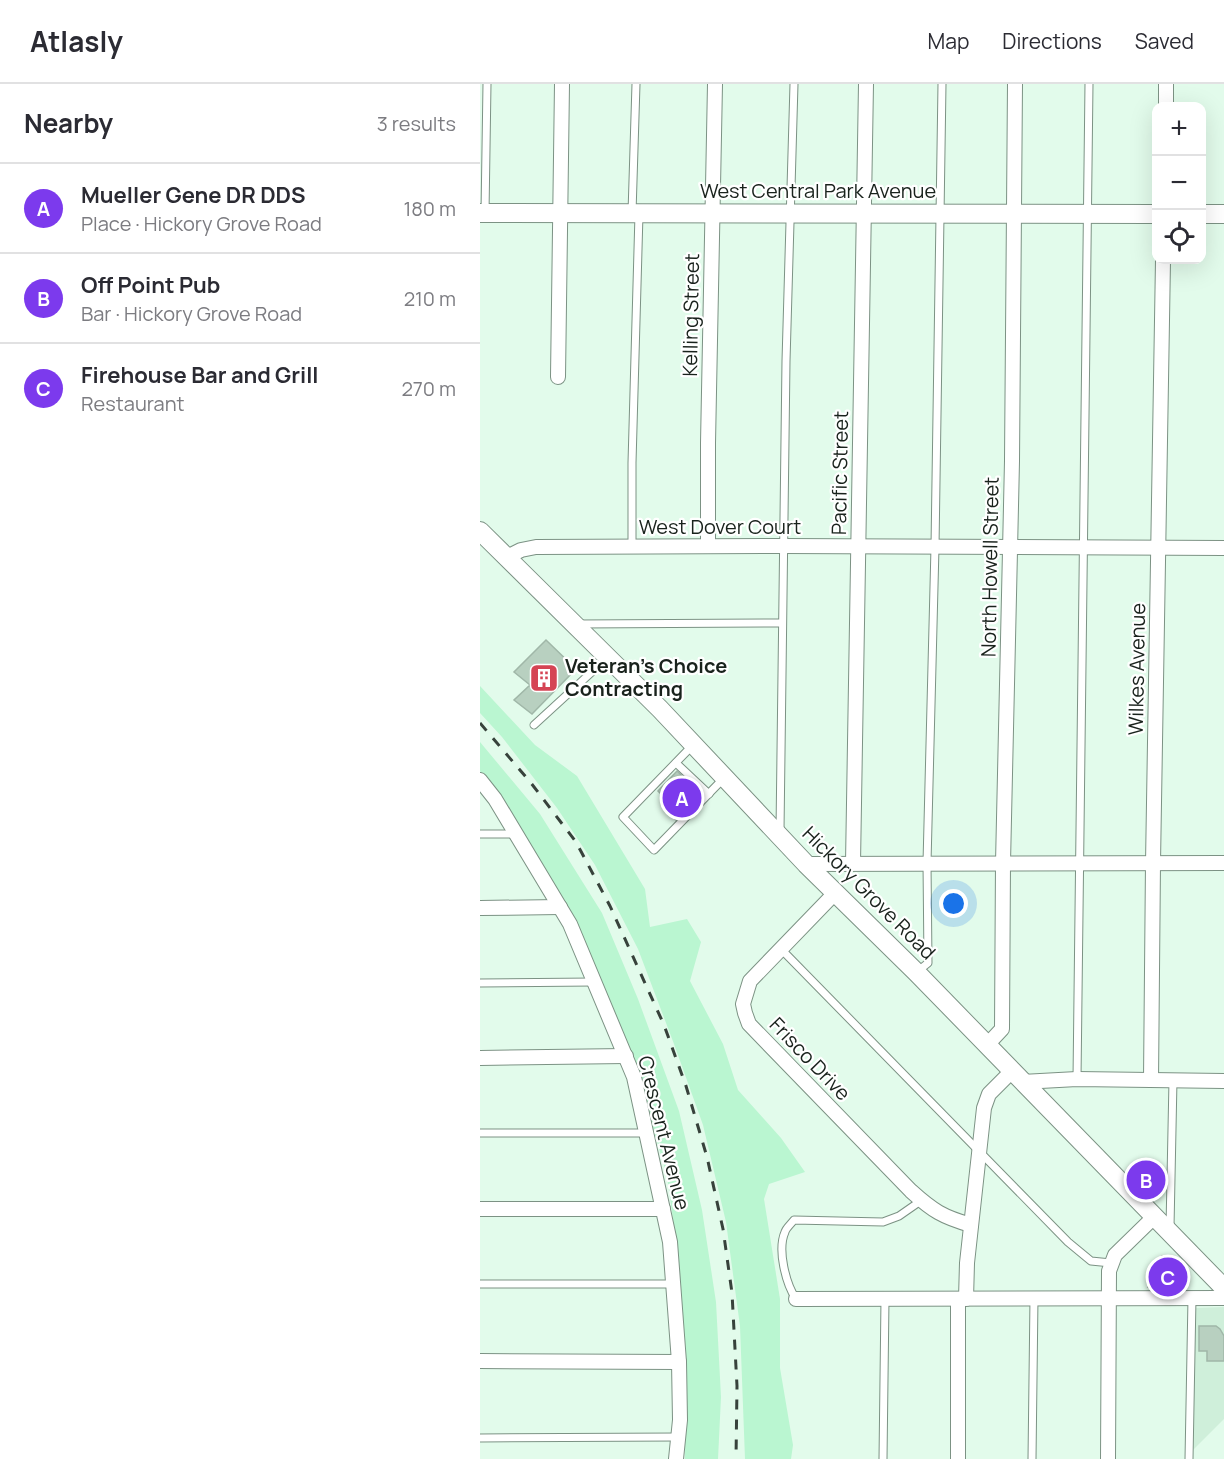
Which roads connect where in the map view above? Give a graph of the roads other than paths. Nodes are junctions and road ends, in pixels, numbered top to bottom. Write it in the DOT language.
graph roads {
  1 [pos="487,84"];
  2 [pos="562,84"];
  3 [pos="636,84"];
  4 [pos="715,84"];
  5 [pos="794,84"];
  6 [pos="866,84"];
  7 [pos="942,84"];
  8 [pos="1015,84"];
  9 [pos="1089,84"];
  10 [pos="1166,84"];
  11 [pos="1166,102"];
  12 [pos="482,213"];
  13 [pos="560,214"];
  14 [pos="636,214"];
  15 [pos="713,214"];
  16 [pos="790,214"];
  17 [pos="864,214"];
  18 [pos="940,214"];
  19 [pos="1014,214"];
  20 [pos="1088,214"];
  21 [pos="1152,214"];
  22 [pos="1206,214"];
  23 [pos="1224,214"];
  24 [pos="1163,264"];
  25 [pos="558,377"];
  26 [pos="480,531"];
  27 [pos="708,546"];
  28 [pos="784,546"];
  29 [pos="859,546"];
  30 [pos="632,547"];
  31 [pos="935,547"];
  32 [pos="1010,547"];
  33 [pos="1084,547"];
  34 [pos="1160,548"];
  35 [pos="1224,548"];
  36 [pos="507,557"];
  37 [pos="782,623"];
  38 [pos="575,625"];
  39 [pos="608,657"];
  40 [pos="534,725"];
  41 [pos="693,744"];
  42 [pos="676,763"];
  43 [pos="725,777"];
  44 [pos="480,780"];
  45 [pos="709,794"];
  46 [pos="480,834"];
  47 [pos="516,834"];
  48 [pos="780,834"];
  49 [pos="853,863"];
  50 [pos="927,863"];
  51 [pos="1003,863"];
  52 [pos="1078,863"];
  53 [pos="1153,863"];
  54 [pos="1224,863"];
  55 [pos="806,864"];
  56 [pos="835,893"];
  57 [pos="480,908"];
  58 [pos="560,908"];
  59 [pos="780,948"];
  60 [pos="916,972"];
  61 [pos="594,982"];
  62 [pos="480,983"];
  63 [pos="987,1045"];
  64 [pos="626,1056"];
  65 [pos="480,1058"];
  66 [pos="1017,1076"];
  67 [pos="1077,1079"];
  68 [pos="1151,1080"];
  69 [pos="1173,1080"];
  70 [pos="1224,1081"];
  71 [pos="480,1133"];
  72 [pos="646,1133"];
  73 [pos="979,1151"];
  74 [pos="922,1200"];
  75 [pos="480,1209"];
  76 [pos="663,1209"];
  77 [pos="1154,1217"];
  78 [pos="971,1225"];
  79 [pos="1170,1233"];
  80 [pos="1111,1263"];
  81 [pos="480,1284"];
  82 [pos="674,1284"];
  83 [pos="1224,1288"];
  84 [pos="1034,1298"];
  85 [pos="1192,1298"];
  86 [pos="1224,1298"];
  87 [pos="796,1299"];
  88 [pos="885,1299"];
  89 [pos="962,1299"];
  90 [pos="1108,1299"];
  91 [pos="480,1361"];
  92 [pos="679,1362"];
  93 [pos="678,1437"];
  94 [pos="480,1438"];
  95 [pos="676,1459"];
  96 [pos="883,1459"];
  97 [pos="958,1459"];
  98 [pos="1032,1459"];
  99 [pos="1108,1459"];
  100 [pos="1189,1459"];
  1 -- 12 [label="lane"];
  2 -- 13 [label="street"];
  3 -- 14 [label="lane"];
  4 -- 15 [label="street, Kelling Street"];
  5 -- 16 [label="lane"];
  6 -- 17 [label="street, Pacific Street"];
  7 -- 18 [label="lane"];
  8 -- 19 [label="street, North Howell Street"];
  9 -- 20 [label="lane"];
  10 -- 11 [label="street"];
  12 -- 13 [label="main road, West Central Park Avenue"];
  13 -- 14 [label="main road, West Central Park Avenue"];
  13 -- 25 [label="street"];
  14 -- 15 [label="main road, West Central Park Avenue"];
  14 -- 30 [label="lane"];
  15 -- 16 [label="main road, West Central Park Avenue"];
  15 -- 27 [label="street, Kelling Street"];
  16 -- 17 [label="main road, West Central Park Avenue"];
  16 -- 28 [label="lane"];
  17 -- 18 [label="main road, West Central Park Avenue"];
  17 -- 29 [label="street, Pacific Street"];
  18 -- 19 [label="main road, West Central Park Avenue"];
  18 -- 31 [label="lane"];
  19 -- 20 [label="main road, West Central Park Avenue"];
  19 -- 32 [label="street, North Howell Street"];
  20 -- 21 [label="main road, West Central Park Avenue"];
  20 -- 33 [label="lane"];
  22 -- 23 [label="main road"];
  24 -- 34 [label="street, Wilkes Avenue"];
  26 -- 36 [label="main road, Hickory Grove Road"];
  27 -- 28 [label="street, West Dover Court"];
  27 -- 30 [label="street, West Dover Court"];
  28 -- 29 [label="street, West Dover Court"];
  28 -- 37 [label="lane"];
  29 -- 31 [label="street, West Dover Court"];
  29 -- 49 [label="street, Pacific Street"];
  30 -- 36 [label="street, West Dover Court"];
  31 -- 32 [label="street, West Dover Court"];
  31 -- 50 [label="lane"];
  32 -- 33 [label="street, West Dover Court"];
  32 -- 51 [label="street, North Howell Street"];
  33 -- 34 [label="street, West Dover Court"];
  33 -- 52 [label="lane"];
  34 -- 35 [label="street, West Dover Court"];
  34 -- 53 [label="street, Wilkes Avenue"];
  36 -- 38 [label="main road, Hickory Grove Road"];
  37 -- 38 [label="lane"];
  37 -- 48 [label="lane"];
  38 -- 39 [label="main road, Hickory Grove Road"];
  39 -- 40 [label="lane"];
  39 -- 41 [label="main road, Hickory Grove Road"];
  41 -- 42 [label="lane"];
  41 -- 43 [label="main road, Hickory Grove Road"];
  42 -- 45 [label="lane"];
  42 -- 45 [label="lane"];
  43 -- 45 [label="lane"];
  43 -- 48 [label="main road, Hickory Grove Road"];
  44 -- 47 [label="street, Crescent Avenue"];
  46 -- 47 [label="lane"];
  47 -- 58 [label="street, Crescent Avenue"];
  48 -- 55 [label="main road, Hickory Grove Road"];
  49 -- 50 [label="street"];
  49 -- 55 [label="street"];
  50 -- 51 [label="street"];
  50 -- 60 [label="lane"];
  51 -- 52 [label="street"];
  51 -- 63 [label="street, North Howell Street"];
  52 -- 53 [label="street"];
  52 -- 67 [label="lane"];
  53 -- 54 [label="street"];
  53 -- 68 [label="street, Wilkes Avenue"];
  55 -- 56 [label="main road, Hickory Grove Road"];
  56 -- 59 [label="street, Frisco Drive"];
  56 -- 60 [label="main road, Hickory Grove Road"];
  57 -- 58 [label="street"];
  58 -- 61 [label="street, Crescent Avenue"];
  59 -- 73 [label="lane"];
  59 -- 74 [label="street, Frisco Drive"];
  60 -- 63 [label="main road, Hickory Grove Road"];
  61 -- 62 [label="lane"];
  61 -- 64 [label="street, Crescent Avenue"];
  63 -- 66 [label="main road, Hickory Grove Road"];
  64 -- 65 [label="street"];
  64 -- 72 [label="street, Crescent Avenue"];
  66 -- 67 [label="street"];
  66 -- 73 [label="street"];
  66 -- 77 [label="main road, Hickory Grove Road"];
  67 -- 68 [label="street"];
  68 -- 69 [label="street"];
  69 -- 70 [label="street"];
  69 -- 79 [label="lane"];
  71 -- 72 [label="lane"];
  72 -- 76 [label="street, Crescent Avenue"];
  73 -- 78 [label="street"];
  73 -- 80 [label="lane"];
  74 -- 78 [label="street, Frisco Drive"];
  74 -- 87 [label="lane"];
  75 -- 76 [label="street"];
  76 -- 82 [label="street, Crescent Avenue"];
  77 -- 79 [label="main road, Hickory Grove Road"];
  77 -- 80 [label="street"];
  78 -- 89 [label="street"];
  79 -- 83 [label="main road, Hickory Grove Road"];
  80 -- 90 [label="street"];
  81 -- 82 [label="lane"];
  82 -- 92 [label="street, Crescent Avenue"];
  84 -- 89 [label="street"];
  84 -- 90 [label="street"];
  84 -- 98 [label="lane"];
  85 -- 86 [label="street"];
  85 -- 90 [label="street"];
  85 -- 100 [label="lane"];
  87 -- 88 [label="street"];
  88 -- 89 [label="street"];
  88 -- 96 [label="lane"];
  89 -- 97 [label="street"];
  90 -- 99 [label="street"];
  91 -- 92 [label="street"];
  92 -- 93 [label="street, Crescent Avenue"];
  93 -- 94 [label="lane"];
  93 -- 95 [label="street, Crescent Avenue"];
}
